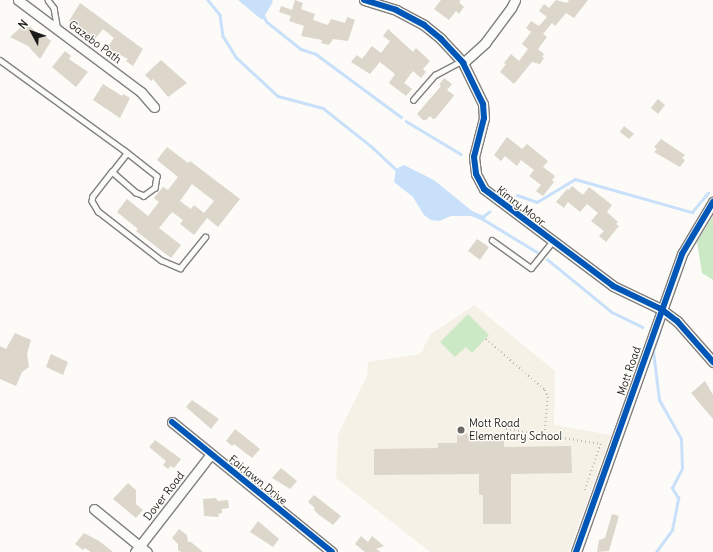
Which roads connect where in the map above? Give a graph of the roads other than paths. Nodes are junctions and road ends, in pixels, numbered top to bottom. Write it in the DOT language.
graph roads {
  1 [pos="18,0"];
  2 [pos="48,0"];
  3 [pos="364,0"];
  4 [pos="515,0"];
  5 [pos="58,30"];
  6 [pos="0,60"];
  7 [pos="462,62"];
  8 [pos="414,100"];
  9 [pos="154,106"];
  10 [pos="127,153"];
  11 [pos="112,172"];
  12 [pos="713,202"];
  13 [pos="205,237"];
  14 [pos="492,240"];
  15 [pos="552,242"];
  16 [pos="661,309"];
  17 [pos="713,362"];
  18 [pos="172,422"];
  19 [pos="211,454"];
  20 [pos="94,509"];
  21 [pos="140,550"];
  22 [pos="332,552"];
  23 [pos="576,552"];
  1 -- 5 [label="street, Gazebo Path"];
  2 -- 5 [label="lane"];
  3 -- 7 [label="street, Kimry Moor"];
  4 -- 7 [label="street"];
  5 -- 9 [label="street, Gazebo Path"];
  6 -- 10 [label="lane"];
  7 -- 8 [label="lane"];
  7 -- 15 [label="street, Kimry Moor"];
  10 -- 11 [label="lane"];
  10 -- 11 [label="lane"];
  11 -- 13 [label="lane"];
  12 -- 16 [label="street, Mott Road"];
  14 -- 15 [label="lane"];
  15 -- 16 [label="street, Kimry Moor"];
  16 -- 17 [label="street, Kimry Moor"];
  16 -- 23 [label="street, Mott Road"];
  18 -- 19 [label="street, Fairlawn Drive"];
  19 -- 21 [label="street, Dover Road"];
  19 -- 22 [label="street, Fairlawn Drive"];
  20 -- 21 [label="street"];
}
